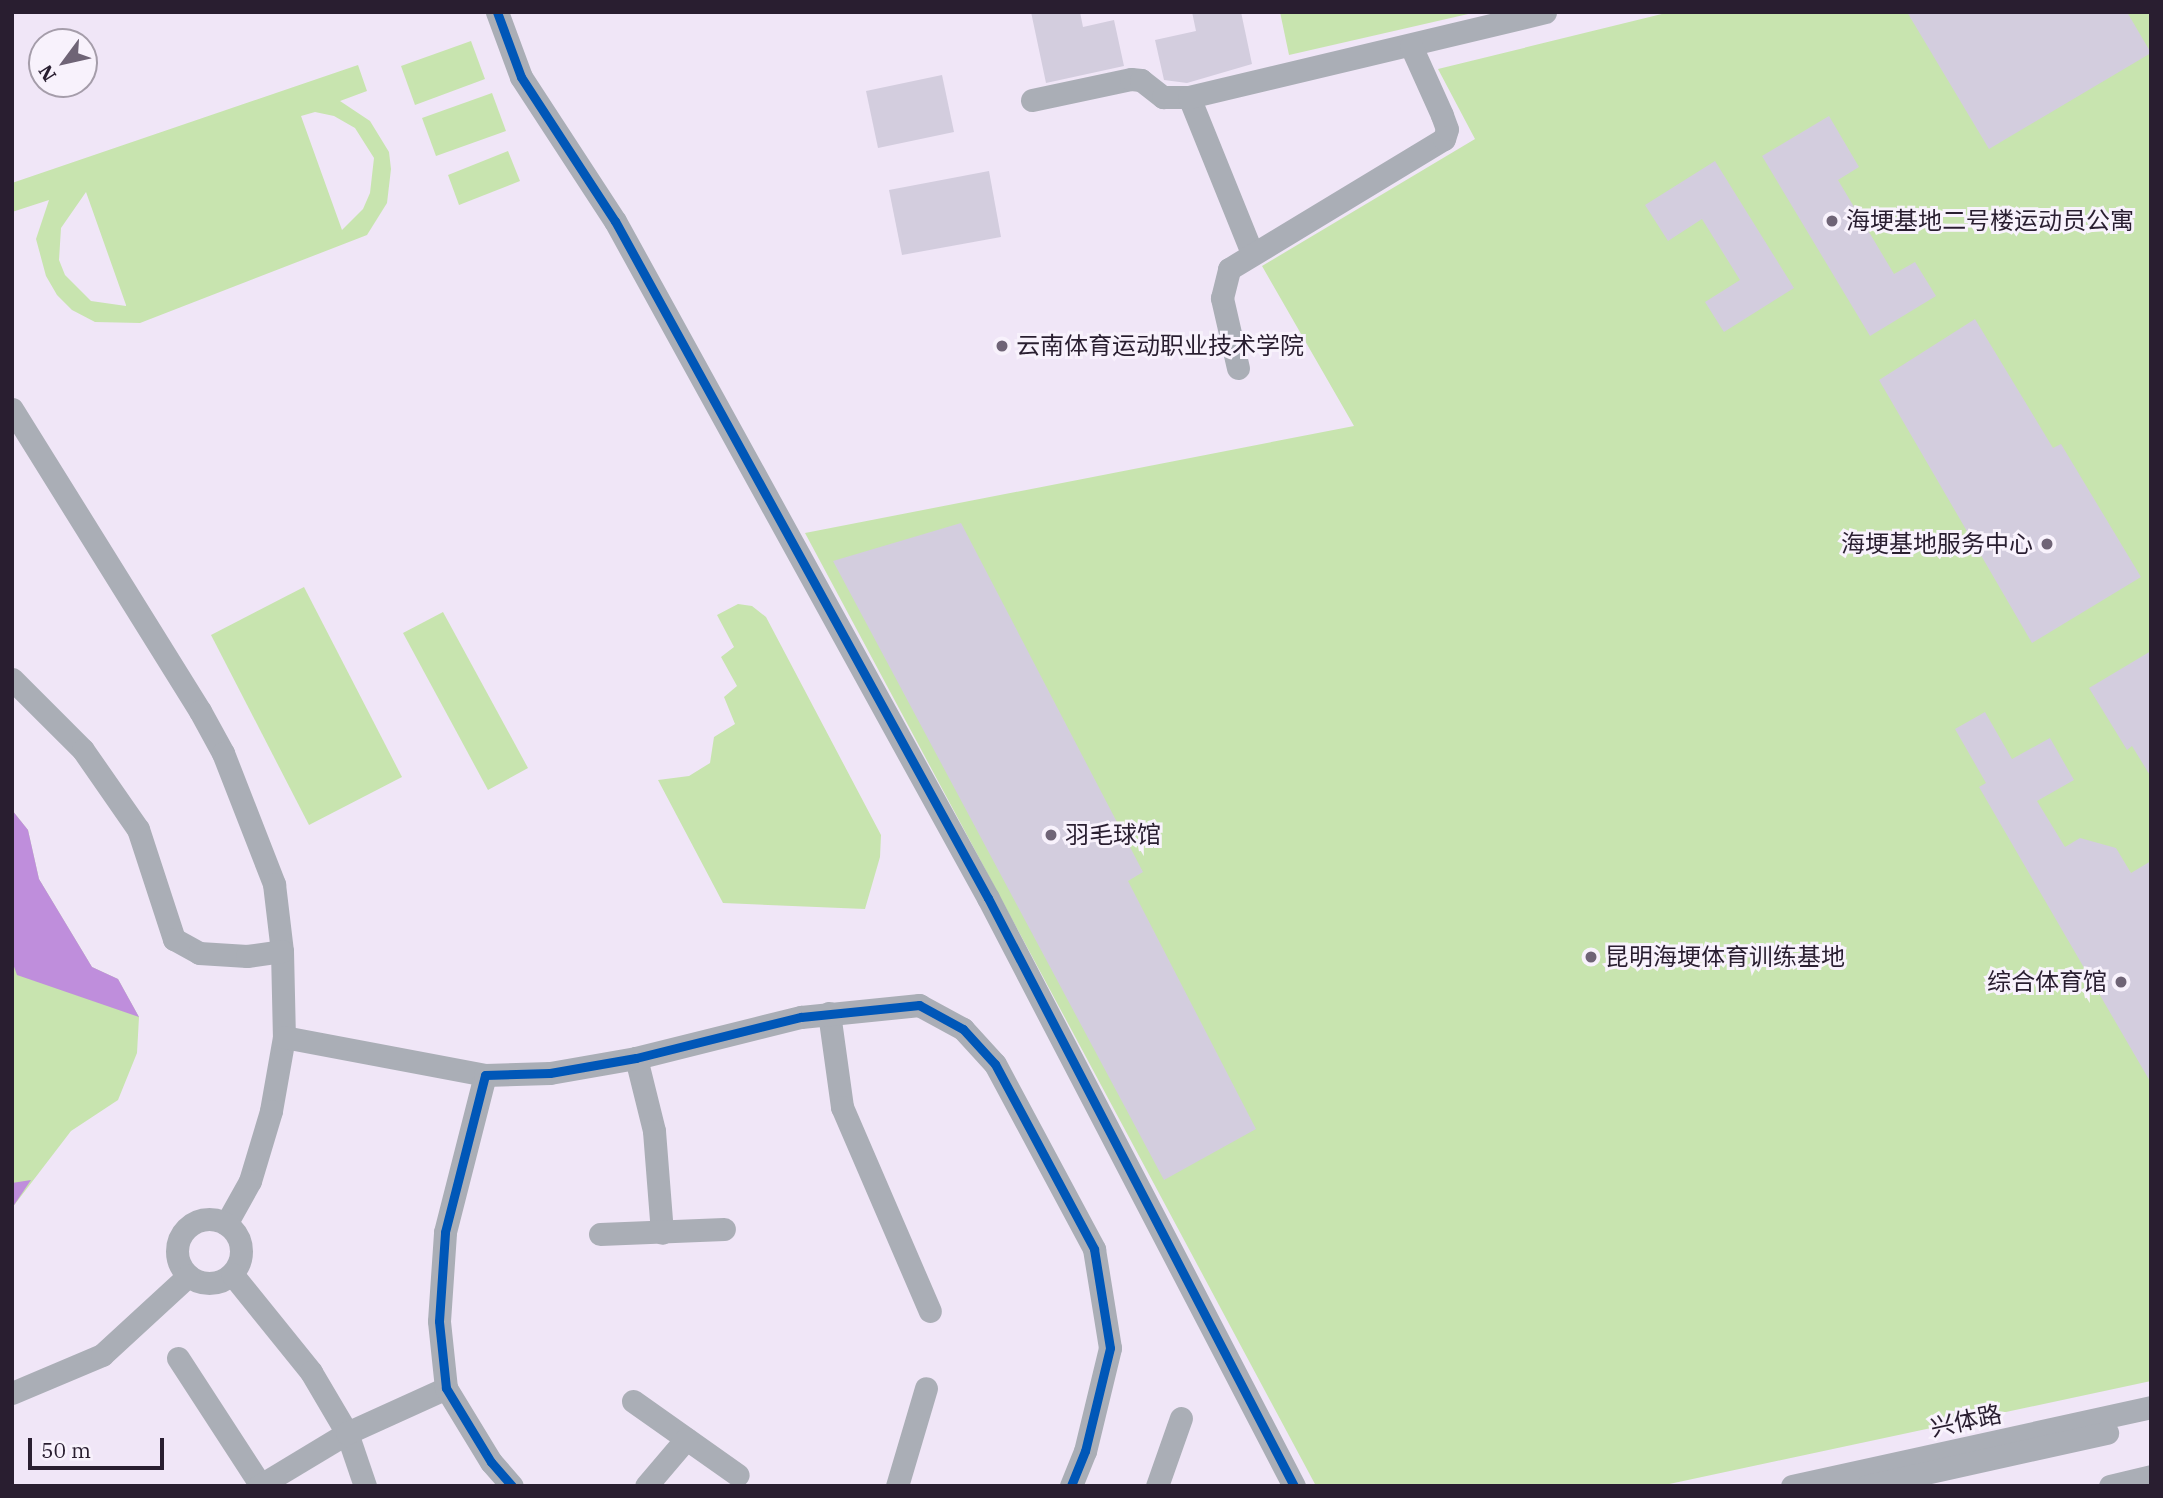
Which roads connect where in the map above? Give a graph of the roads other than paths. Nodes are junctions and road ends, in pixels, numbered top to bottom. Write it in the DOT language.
graph roads {
  1 [pos="497,12"];
  2 [pos="1545,12"];
  3 [pos="1411,46"];
  4 [pos="1189,97"];
  5 [pos="1032,100"];
  6 [pos="1252,253"];
  7 [pos="1238,368"];
  8 [pos="12,409"];
  9 [pos="12,679"];
  10 [pos="282,951"];
  11 [pos="829,1013"];
  12 [pos="284,1037"];
  13 [pos="636,1058"];
  14 [pos="485,1074"];
  15 [pos="226,1224"];
  16 [pos="724,1229"];
  17 [pos="662,1233"];
  18 [pos="600,1234"];
  19 [pos="232,1274"];
  20 [pos="188,1276"];
  21 [pos="930,1311"];
  22 [pos="178,1358"];
  23 [pos="446,1388"];
  24 [pos="926,1388"];
  25 [pos="12,1393"];
  26 [pos="633,1401"];
  27 [pos="2151,1407"];
  28 [pos="1181,1418"];
  29 [pos="2151,1423"];
  30 [pos="347,1433"];
  31 [pos="686,1439"];
  32 [pos="738,1475"];
  33 [pos="2151,1476"];
  34 [pos="260,1486"];
  35 [pos="365,1486"];
  36 [pos="512,1486"];
  37 [pos="646,1486"];
  38 [pos="897,1486"];
  39 [pos="1070,1486"];
  40 [pos="1157,1486"];
  41 [pos="1294,1486"];
  42 [pos="1792,1486"];
  43 [pos="1867,1486"];
  44 [pos="2110,1486"];
  1 -- 41 [label="street"];
  2 -- 3 [label="street"];
  3 -- 4 [label="street"];
  3 -- 6 [label="street"];
  4 -- 5 [label="street"];
  4 -- 6 [label="street"];
  6 -- 7 [label="street"];
  8 -- 10 [label="street"];
  9 -- 10 [label="street"];
  10 -- 12 [label="street"];
  11 -- 13 [label="street"];
  11 -- 21 [label="street"];
  11 -- 39 [label="street"];
  12 -- 14 [label="street"];
  12 -- 15 [label="street"];
  13 -- 14 [label="street"];
  13 -- 17 [label="street"];
  14 -- 23 [label="street"];
  15 -- 19 [label="street"];
  15 -- 20 [label="street"];
  16 -- 17 [label="street"];
  17 -- 18 [label="street"];
  19 -- 20 [label="street"];
  19 -- 30 [label="street"];
  20 -- 25 [label="street"];
  22 -- 34 [label="street"];
  23 -- 30 [label="street"];
  23 -- 36 [label="street"];
  24 -- 38 [label="street"];
  26 -- 31 [label="street"];
  27 -- 42 [label="street, 兴体路"];
  28 -- 40 [label="street"];
  29 -- 43 [label="street, 兴体路"];
  30 -- 34 [label="street"];
  30 -- 35 [label="street"];
  31 -- 32 [label="street"];
  31 -- 37 [label="street"];
  33 -- 44 [label="street"];
}
